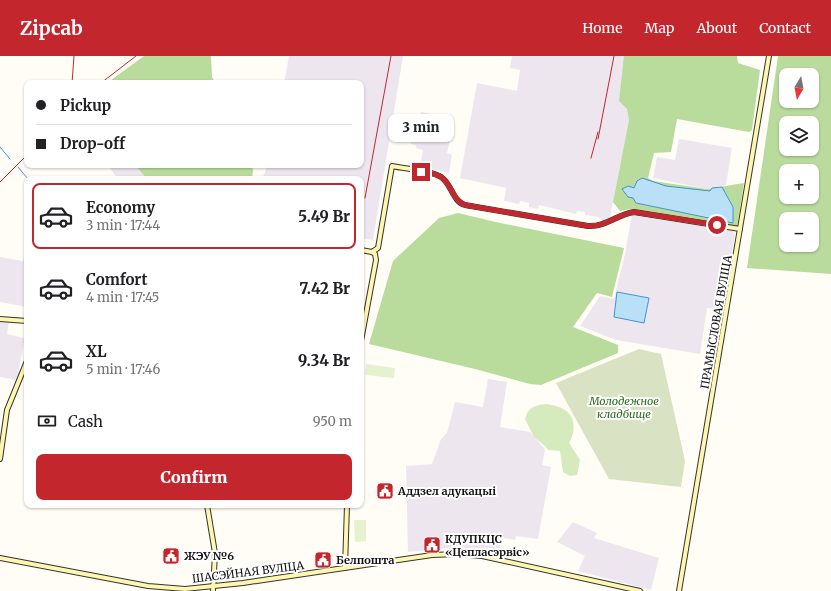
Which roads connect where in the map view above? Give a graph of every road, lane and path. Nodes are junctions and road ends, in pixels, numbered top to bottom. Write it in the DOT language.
graph roads {
  1 [pos="769,56"];
  2 [pos="740,229"];
  3 [pos="364,251"];
  4 [pos="372,252"];
  5 [pos="0,319"];
  6 [pos="24,321"];
  7 [pos="364,325"];
  8 [pos="24,369"];
  9 [pos="0,459"];
  10 [pos="208,508"];
  11 [pos="347,508"];
  12 [pos="0,558"];
  13 [pos="345,568"];
  14 [pos="214,589"];
  15 [pos="640,591"];
  16 [pos="679,591"];
  1 -- 2 [label="main road, ПРАМЫСЛОВАЯ ВУЛІЦА"];
  2 -- 4 [label="main road"];
  2 -- 16 [label="main road, ПРАМЫСЛОВАЯ ВУЛІЦА"];
  3 -- 4 [label="main road"];
  4 -- 7 [label="main road"];
  5 -- 6 [label="main road"];
  8 -- 9 [label="main road"];
  10 -- 14 [label="main road"];
  11 -- 13 [label="main road"];
  12 -- 14 [label="main road, ШАСЭЙНАЯ ВУЛІЦА"];
  13 -- 14 [label="main road, ШАСЭЙНАЯ ВУЛІЦА"];
  13 -- 15 [label="main road, ШАСЭЙНАЯ ВУЛІЦА"];
}
